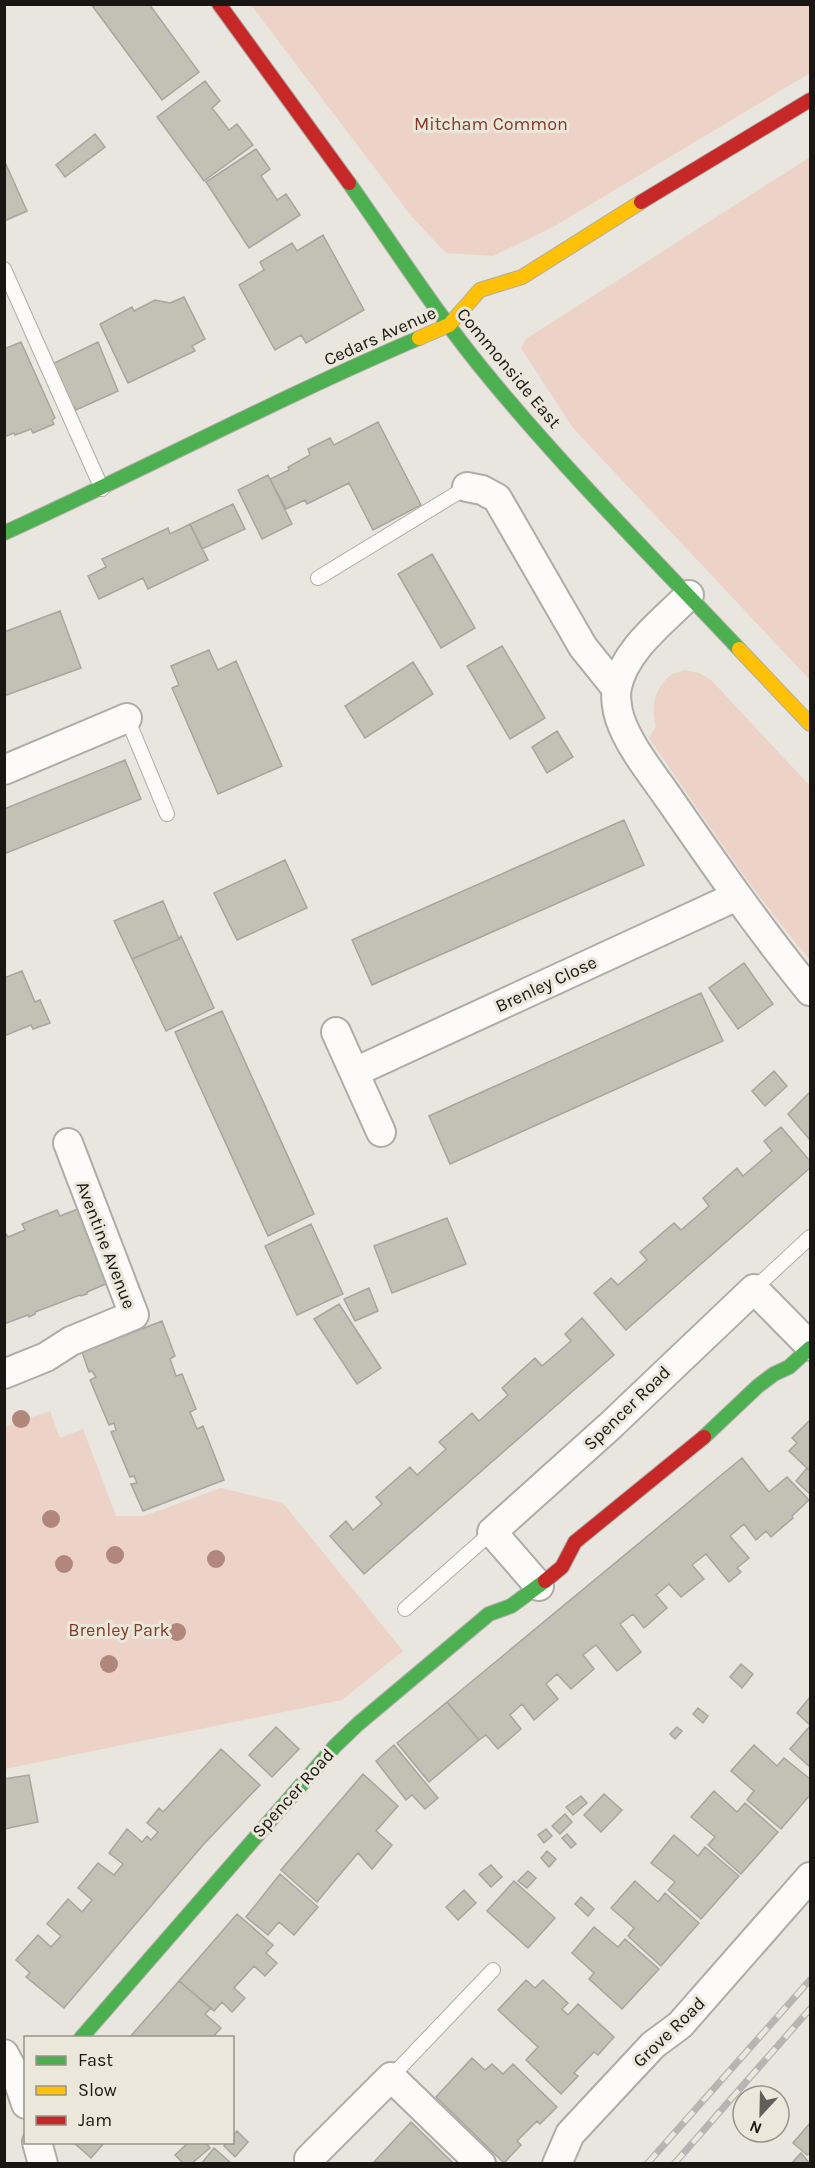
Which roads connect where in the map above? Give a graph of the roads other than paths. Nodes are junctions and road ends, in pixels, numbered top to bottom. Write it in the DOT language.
graph roads {
  1 [pos="219,4"];
  2 [pos="810,100"];
  3 [pos="4,269"];
  4 [pos="449,325"];
  5 [pos="467,487"];
  6 [pos="102,489"];
  7 [pos="4,533"];
  8 [pos="318,578"];
  9 [pos="689,595"];
  10 [pos="616,688"];
  11 [pos="127,718"];
  12 [pos="810,724"];
  13 [pos="4,770"];
  14 [pos="167,814"];
  15 [pos="737,896"];
  16 [pos="810,991"];
  17 [pos="336,1032"];
  18 [pos="355,1072"];
  19 [pos="381,1132"];
  20 [pos="68,1143"];
  21 [pos="810,1237"];
  22 [pos="754,1289"];
  23 [pos="810,1347"];
  24 [pos="4,1374"];
  25 [pos="492,1532"];
  26 [pos="539,1586"];
  27 [pos="405,1609"];
  28 [pos="810,1877"];
  29 [pos="493,1970"];
  30 [pos="82,2036"];
  31 [pos="4,2055"];
  32 [pos="391,2077"];
  33 [pos="24,2099"];
  34 [pos="38,2144"];
  35 [pos="309,2159"];
  36 [pos="43,2163"];
  37 [pos="481,2163"];
  38 [pos="557,2163"];
  1 -- 4 [label="street, Commonside East"];
  2 -- 4 [label="street, Cedars Avenue"];
  3 -- 6 [label="lane"];
  4 -- 6 [label="street, Cedars Avenue"];
  4 -- 9 [label="street, Commonside East"];
  5 -- 8 [label="lane"];
  5 -- 10 [label="street"];
  6 -- 7 [label="street, Cedars Avenue"];
  9 -- 10 [label="street"];
  9 -- 12 [label="street, Commonside East"];
  10 -- 15 [label="street"];
  11 -- 13 [label="street"];
  11 -- 14 [label="lane"];
  15 -- 16 [label="street"];
  15 -- 18 [label="street, Brenley Close"];
  17 -- 18 [label="street"];
  18 -- 19 [label="street"];
  20 -- 24 [label="street, Aventine Avenue"];
  21 -- 22 [label="lane"];
  22 -- 23 [label="street, Spencer Road"];
  22 -- 25 [label="street, Spencer Road"];
  23 -- 26 [label="street, Spencer Road"];
  25 -- 26 [label="street"];
  25 -- 27 [label="lane"];
  26 -- 30 [label="street, Spencer Road"];
  28 -- 38 [label="street, Grove Road"];
  29 -- 32 [label="lane"];
  31 -- 33 [label="street"];
  32 -- 35 [label="street"];
  32 -- 37 [label="street"];
  34 -- 36 [label="street"];
}
